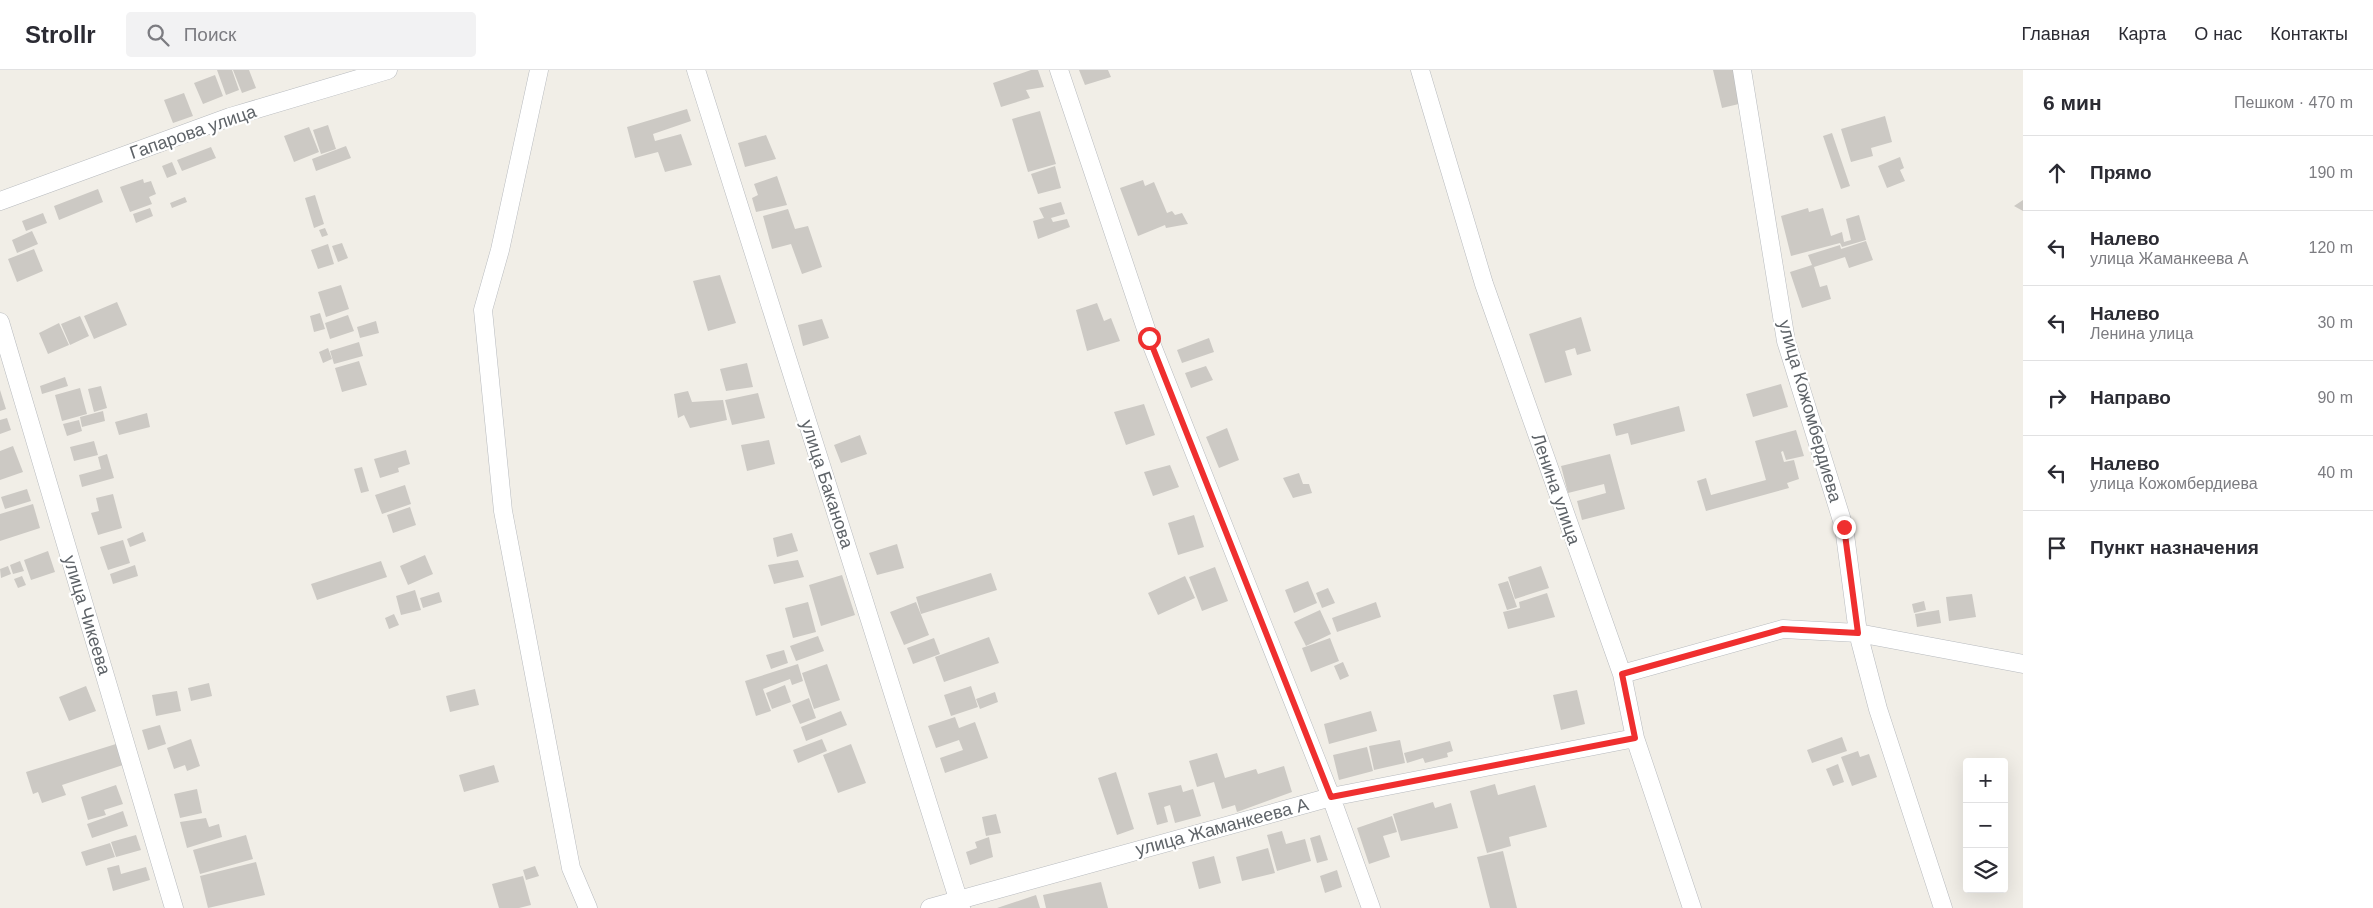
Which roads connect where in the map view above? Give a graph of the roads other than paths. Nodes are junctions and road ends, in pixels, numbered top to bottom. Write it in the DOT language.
graph roads {
  1 [pos="388,70"];
  2 [pos="539,70"];
  3 [pos="696,70"];
  4 [pos="1059,70"];
  5 [pos="1420,70"];
  6 [pos="1742,70"];
  7 [pos="0,201"];
  8 [pos="0,322"];
  9 [pos="1858,633"];
  10 [pos="2023,664"];
  11 [pos="1622,674"];
  12 [pos="1635,738"];
  13 [pos="1331,797"];
  14 [pos="960,903"];
  15 [pos="174,908"];
  16 [pos="588,908"];
  17 [pos="930,908"];
  18 [pos="1371,908"];
  19 [pos="1692,908"];
  20 [pos="1943,908"];
  1 -- 7 [label="street, Гапарова улица"];
  2 -- 16 [label="street"];
  3 -- 14 [label="street, улица Баканова"];
  4 -- 13 [label="street"];
  5 -- 11 [label="street, Ленина улица"];
  6 -- 9 [label="street, улица Кожомбердиева"];
  8 -- 15 [label="street, улица Чикеева"];
  9 -- 10 [label="street"];
  9 -- 11 [label="street"];
  9 -- 20 [label="street, улица Кожомбердиева"];
  11 -- 12 [label="street, Ленина улица"];
  12 -- 13 [label="street, улица Жаманкеева А"];
  12 -- 19 [label="street, Ленина улица"];
  13 -- 14 [label="street, улица Жаманкеева А"];
  13 -- 18 [label="street"];
  14 -- 17 [label="street, улица Жаманкеева А"];
}
